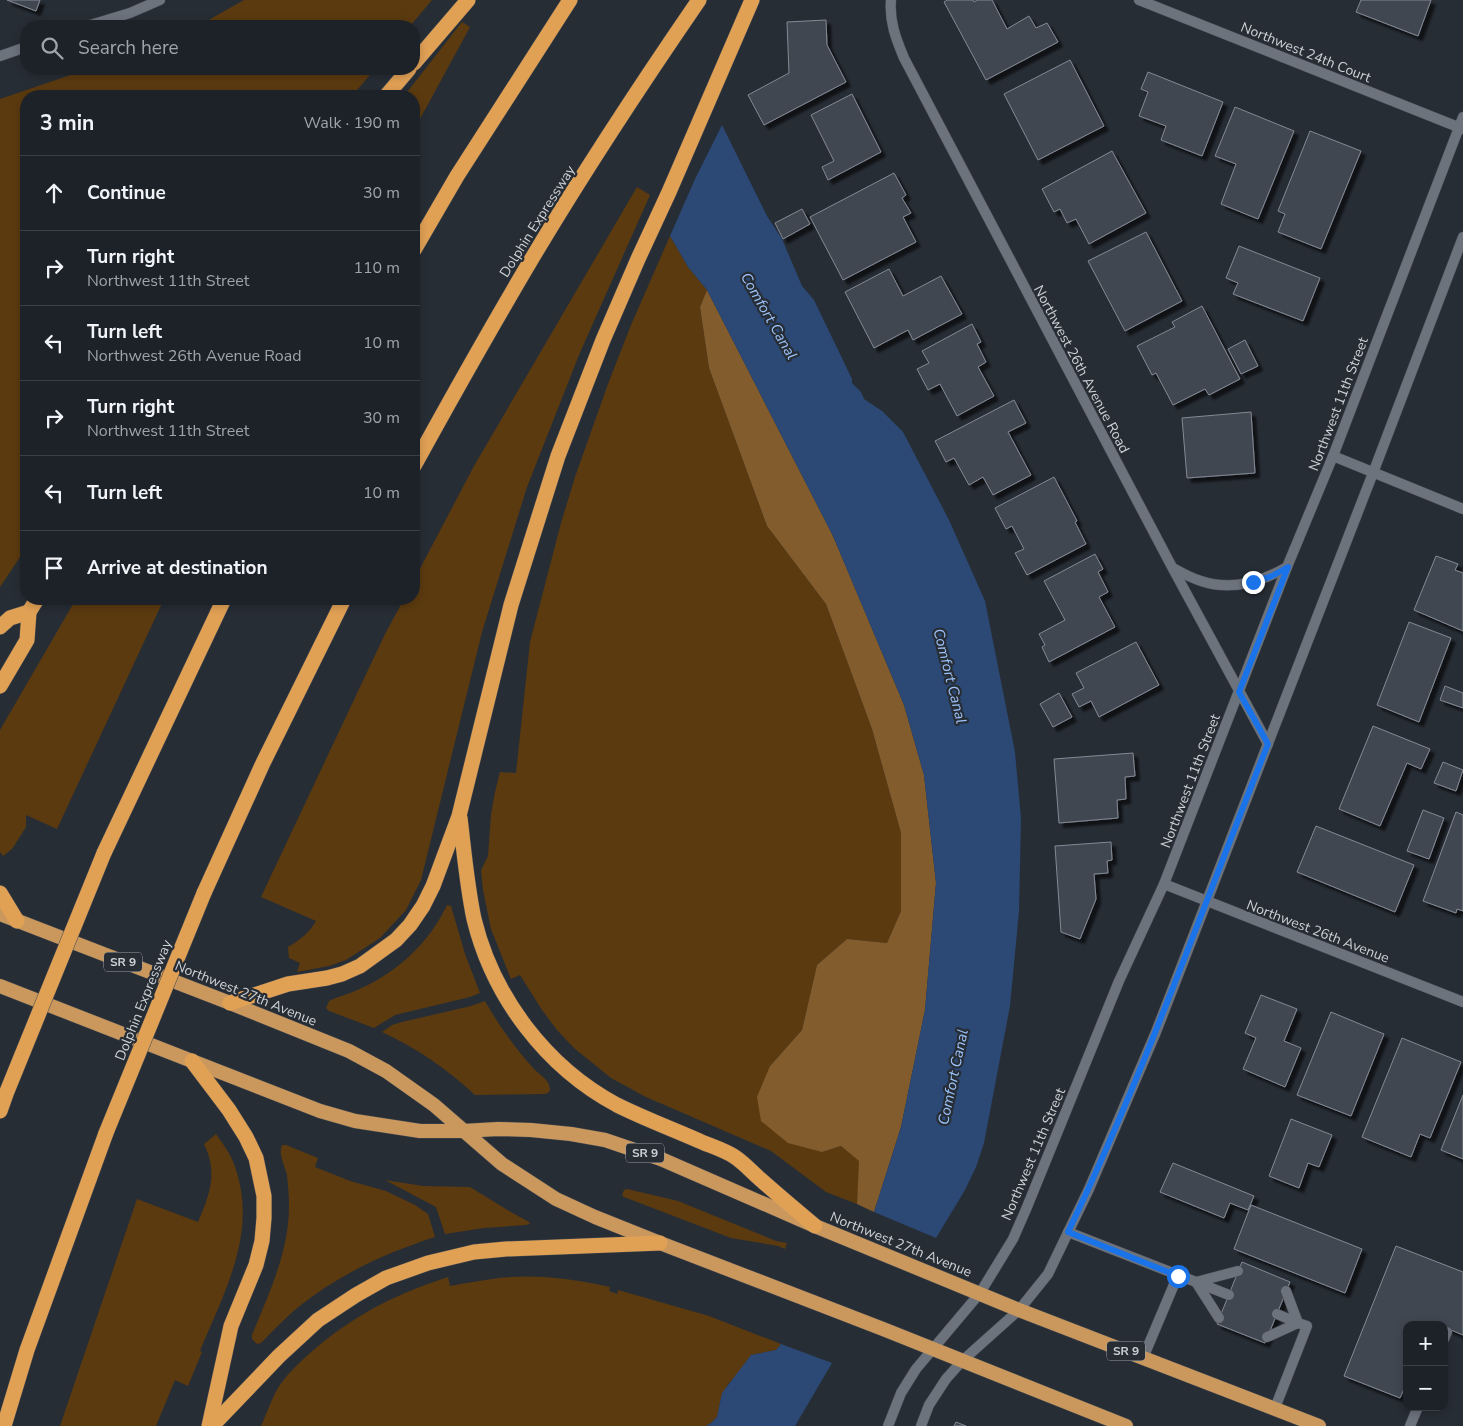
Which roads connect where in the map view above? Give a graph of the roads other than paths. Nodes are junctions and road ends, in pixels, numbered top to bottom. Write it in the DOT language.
graph roads {
  1 [pos="160,0"];
  2 [pos="468,0"];
  3 [pos="570,0"];
  4 [pos="699,0"];
  5 [pos="752,0"];
  6 [pos="891,0"];
  7 [pos="1139,0"];
  8 [pos="107,20"];
  9 [pos="20,49"];
  10 [pos="0,56"];
  11 [pos="420,56"];
  12 [pos="404,75"];
  13 [pos="391,90"];
  14 [pos="1463,117"];
  15 [pos="1461,128"];
  16 [pos="1463,236"];
  17 [pos="420,240"];
  18 [pos="420,455"];
  19 [pos="1333,456"];
  20 [pos="1373,473"];
  21 [pos="1463,509"];
  22 [pos="1172,567"];
  23 [pos="1288,567"];
  24 [pos="33,605"];
  25 [pos="221,605"];
  26 [pos="341,605"];
  27 [pos="29,612"];
  28 [pos="0,627"];
  29 [pos="0,686"];
  30 [pos="1239,692"];
  31 [pos="1268,744"];
  32 [pos="459,816"];
  33 [pos="1164,884"];
  34 [pos="0,893"];
  35 [pos="1206,902"];
  36 [pos="0,914"];
  37 [pos="17,921"];
  38 [pos="0,986"];
  39 [pos="1463,1002"];
  40 [pos="230,1003"];
  41 [pos="192,1061"];
  42 [pos="0,1111"];
  43 [pos="463,1131"];
  44 [pos="815,1226"];
  45 [pos="1068,1232"];
  46 [pos="660,1243"];
  47 [pos="1238,1272"];
  48 [pos="1178,1276"];
  49 [pos="1196,1282"];
  50 [pos="1286,1291"];
  51 [pos="980,1293"];
  52 [pos="1229,1295"];
  53 [pos="1019,1310"];
  54 [pos="1277,1314"];
  55 [pos="1219,1318"];
  56 [pos="1298,1323"];
  57 [pos="1267,1337"];
  58 [pos="933,1348"];
  59 [pos="1144,1358"];
  60 [pos="962,1361"];
  61 [pos="1274,1408"];
  62 [pos="1416,1411"];
  63 [pos="4,1426"];
  64 [pos="210,1426"];
  65 [pos="888,1426"];
  66 [pos="921,1426"];
  67 [pos="1126,1426"];
  68 [pos="1319,1426"];
  69 [pos="1410,1426"];
  1 -- 8 [label="street"];
  2 -- 11 [label="highway"];
  3 -- 17 [label="highway"];
  4 -- 18 [label="highway, Dolphin Expressway"];
  5 -- 32 [label="highway"];
  6 -- 22 [label="street, Northwest 26th Avenue Road"];
  7 -- 15 [label="street, Northwest 24th Court"];
  9 -- 10 [label="street"];
  12 -- 13 [label="highway"];
  14 -- 15 [label="street, Northwest 11th Street"];
  15 -- 19 [label="street, Northwest 11th Street"];
  16 -- 20 [label="street"];
  19 -- 20 [label="street"];
  19 -- 23 [label="street, Northwest 11th Street"];
  20 -- 21 [label="street"];
  20 -- 31 [label="street"];
  22 -- 23 [label="street"];
  22 -- 30 [label="street, Northwest 26th Avenue Road"];
  23 -- 30 [label="street, Northwest 11th Street"];
  24 -- 27 [label="highway"];
  25 -- 42 [label="highway, bridge"];
  26 -- 63 [label="highway, Dolphin Expressway, bridge"];
  27 -- 28 [label="highway"];
  27 -- 29 [label="highway"];
  30 -- 31 [label="street, Northwest 26th Avenue Road"];
  30 -- 33 [label="street, Northwest 11th Street"];
  31 -- 35 [label="street"];
  32 -- 40 [label="highway"];
  32 -- 44 [label="highway"];
  33 -- 35 [label="street, Northwest 26th Avenue"];
  33 -- 51 [label="street, Northwest 11th Street"];
  34 -- 37 [label="highway"];
  35 -- 39 [label="street, Northwest 26th Avenue"];
  35 -- 45 [label="street"];
  36 -- 37 [label="highway, Northwest 27th Avenue / SR 9"];
  37 -- 40 [label="highway, Northwest 27th Avenue / SR 9"];
  38 -- 41 [label="highway, Northwest 27th Avenue / SR 9"];
  40 -- 43 [label="highway, Northwest 27th Avenue / SR 9"];
  41 -- 43 [label="highway, Northwest 27th Avenue / SR 9"];
  41 -- 64 [label="highway"];
  43 -- 44 [label="highway, Northwest 27th Avenue / SR 9"];
  43 -- 46 [label="highway, Northwest 27th Avenue / SR 9"];
  44 -- 51 [label="highway, Northwest 27th Avenue / SR 9"];
  45 -- 48 [label="street"];
  45 -- 53 [label="street"];
  46 -- 58 [label="highway, Northwest 27th Avenue / SR 9"];
  46 -- 64 [label="highway"];
  47 -- 49 [label="street"];
  48 -- 49 [label="street"];
  48 -- 59 [label="street"];
  49 -- 52 [label="street"];
  49 -- 55 [label="street"];
  50 -- 56 [label="street"];
  51 -- 53 [label="highway, Northwest 27th Avenue / SR 9"];
  51 -- 58 [label="street, Northwest 11th Street"];
  53 -- 59 [label="highway, Northwest 27th Avenue / SR 9"];
  53 -- 60 [label="street"];
  54 -- 56 [label="street"];
  56 -- 57 [label="street"];
  56 -- 61 [label="street"];
  58 -- 60 [label="highway, Northwest 27th Avenue / SR 9"];
  58 -- 65 [label="street, Northwest 11th Street"];
  59 -- 61 [label="highway, Northwest 27th Avenue / SR 9"];
  60 -- 66 [label="street"];
  60 -- 67 [label="highway, Northwest 27th Avenue / SR 9"];
  61 -- 68 [label="highway, Northwest 27th Avenue / SR 9"];
  62 -- 69 [label="street"];
}
